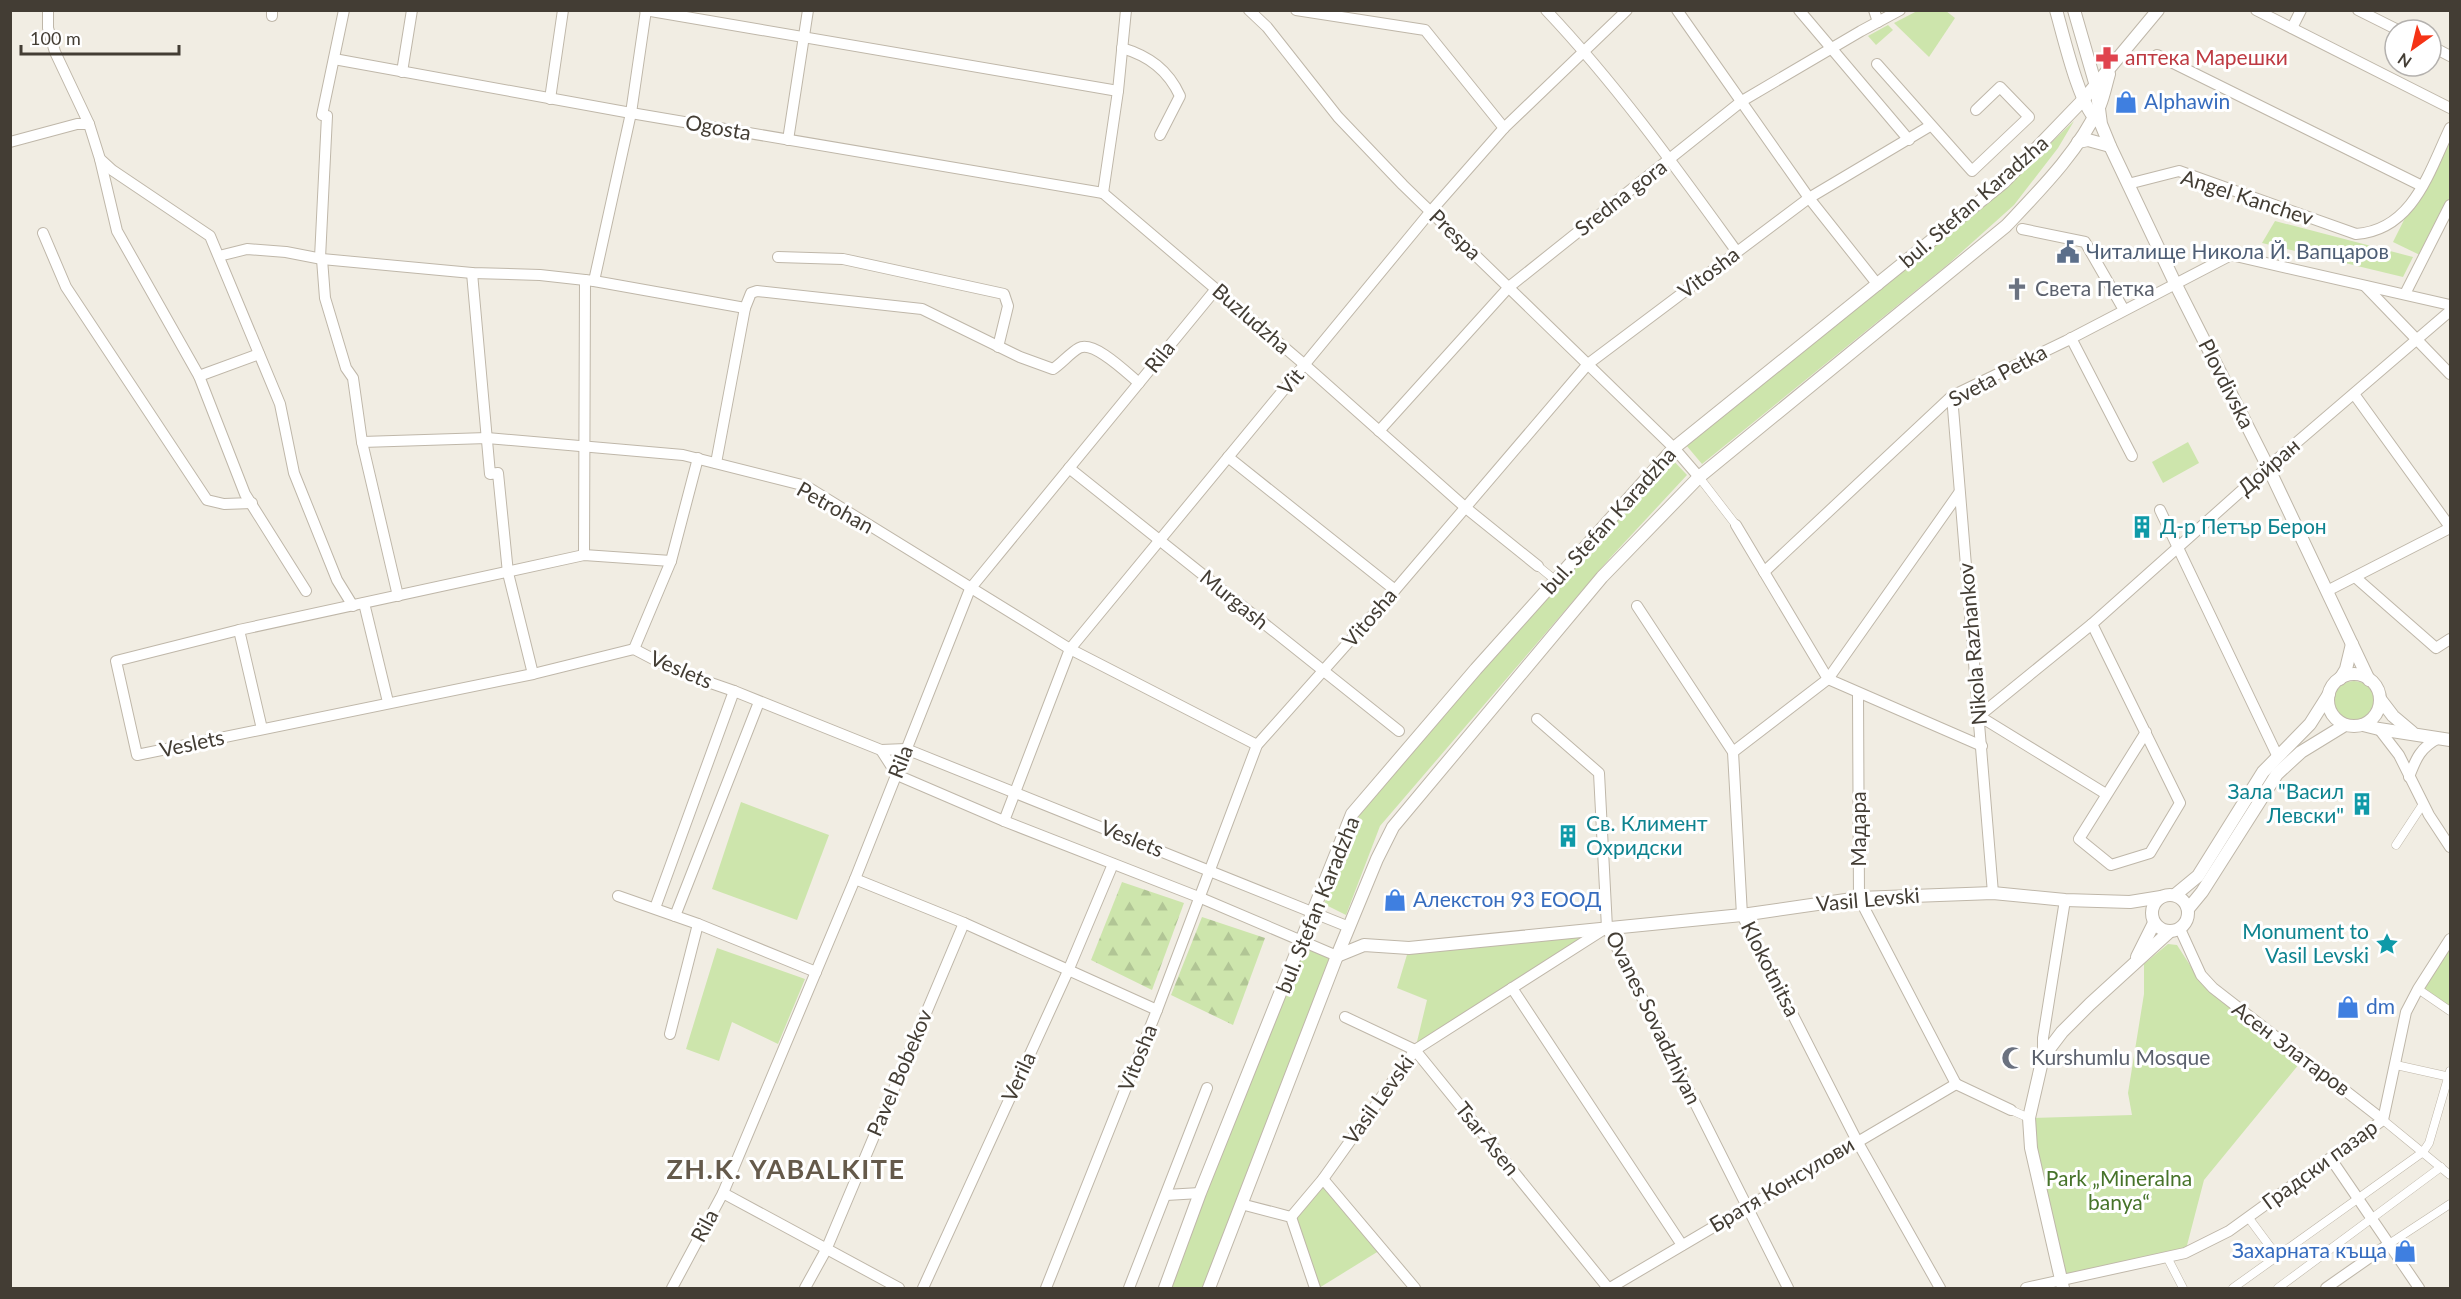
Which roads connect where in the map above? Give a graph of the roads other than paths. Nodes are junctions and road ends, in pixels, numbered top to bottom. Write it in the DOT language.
graph roads {
  1 [pos="48,10"];
  2 [pos="344,10"];
  3 [pos="412,10"];
  4 [pos="563,10"];
  5 [pos="808,10"];
  6 [pos="1126,10"];
  7 [pos="1249,10"];
  8 [pos="1296,10"];
  9 [pos="1546,10"];
  10 [pos="1627,10"];
  11 [pos="1677,10"];
  12 [pos="1799,10"];
  13 [pos="1874,10"];
  14 [pos="1900,10"];
  15 [pos="2056,10"];
  16 [pos="2074,10"];
  17 [pos="2158,10"];
  18 [pos="2256,10"];
  19 [pos="2301,10"];
  20 [pos="2358,10"];
  21 [pos="645,11"];
  22 [pos="1878,22"];
  23 [pos="2383,22"];
  24 [pos="2292,28"];
  25 [pos="804,38"];
  26 [pos="1122,48"];
  27 [pos="1833,48"];
  28 [pos="1584,51"];
  29 [pos="2157,55"];
  30 [pos="334,59"];
  31 [pos="1877,64"];
  32 [pos="2111,67"];
  33 [pos="402,72"];
  34 [pos="2096,86"];
  35 [pos="1118,91"];
  36 [pos="550,99"];
  37 [pos="2084,100"];
  38 [pos="1742,101"];
  39 [pos="2100,104"];
  40 [pos="2451,108"];
  41 [pos="1976,110"];
  42 [pos="631,113"];
  43 [pos="2097,121"];
  44 [pos="89,124"];
  45 [pos="1930,126"];
  46 [pos="1504,128"];
  47 [pos="2451,128"];
  48 [pos="1160,135"];
  49 [pos="788,140"];
  50 [pos="1909,140"];
  51 [pos="2078,141"];
  52 [pos="10,142"];
  53 [pos="2110,146"];
  54 [pos="100,159"];
  55 [pos="1670,160"];
  56 [pos="2128,184"];
  57 [pos="2422,186"];
  58 [pos="1103,193"];
  59 [pos="1809,198"];
  60 [pos="2451,205"];
  61 [pos="1431,211"];
  62 [pos="2022,229"];
  63 [pos="43,233"];
  64 [pos="1737,252"];
  65 [pos="219,256"];
  66 [pos="778,257"];
  67 [pos="321,258"];
  68 [pos="472,273"];
  69 [pos="590,281"];
  70 [pos="2175,283"];
  71 [pos="1878,285"];
  72 [pos="2365,285"];
  73 [pos="1509,287"];
  74 [pos="1216,289"];
  75 [pos="2405,294"];
  76 [pos="2451,305"];
  77 [pos="745,308"];
  78 [pos="2124,310"];
  79 [pos="2451,311"];
  80 [pos="2071,338"];
  81 [pos="2417,340"];
  82 [pos="998,347"];
  83 [pos="260,354"];
  84 [pos="1588,364"];
  85 [pos="1305,365"];
  86 [pos="2451,374"];
  87 [pos="199,376"];
  88 [pos="1139,383"];
  89 [pos="2354,394"];
  90 [pos="1952,396"];
  91 [pos="1379,431"];
  92 [pos="487,438"];
  93 [pos="362,442"];
  94 [pos="586,447"];
  95 [pos="1674,448"];
  96 [pos="2132,456"];
  97 [pos="1228,457"];
  98 [pos="698,458"];
  99 [pos="716,463"];
  100 [pos="2268,467"];
  101 [pos="1069,468"];
  102 [pos="1699,477"];
  103 [pos="1959,493"];
  104 [pos="252,503"];
  105 [pos="1466,508"];
  106 [pos="2160,510"];
  107 [pos="1736,525"];
  108 [pos="2451,528"];
  109 [pos="1159,539"];
  110 [pos="2179,547"];
  111 [pos="584,555"];
  112 [pos="671,561"];
  113 [pos="1538,566"];
  114 [pos="1764,572"];
  115 [pos="508,573"];
  116 [pos="2355,577"];
  117 [pos="1555,580"];
  118 [pos="970,589"];
  119 [pos="1395,590"];
  120 [pos="306,591"];
  121 [pos="2327,591"];
  122 [pos="398,596"];
  123 [pos="358,604"];
  124 [pos="1637,606"];
  125 [pos="2092,624"];
  126 [pos="239,630"];
  127 [pos="2451,639"];
  128 [pos="2352,644"];
  129 [pos="634,649"];
  130 [pos="1070,649"];
  131 [pos="1323,672"];
  132 [pos="533,674"];
  133 [pos="1828,679"];
  134 [pos="2340,679"];
  135 [pos="2369,680"];
  136 [pos="734,691"];
  137 [pos="1858,694"];
  138 [pos="2329,694"];
  139 [pos="2380,699"];
  140 [pos="388,702"];
  141 [pos="759,702"];
  142 [pos="1979,716"];
  143 [pos="1537,719"];
  144 [pos="2364,724"];
  145 [pos="2345,725"];
  146 [pos="262,729"];
  147 [pos="2379,729"];
  148 [pos="1399,731"];
  149 [pos="2146,732"];
  150 [pos="2413,733"];
  151 [pos="2445,739"];
  152 [pos="1257,745"];
  153 [pos="1983,746"];
  154 [pos="906,749"];
  155 [pos="881,750"];
  156 [pos="1733,752"];
  157 [pos="2277,755"];
  158 [pos="897,775"];
  159 [pos="2409,777"];
  160 [pos="1014,792"];
  161 [pos="2106,794"];
  162 [pos="2423,804"];
  163 [pos="1004,820"];
  164 [pos="2396,845"];
  165 [pos="2451,847"];
  166 [pos="1113,864"];
  167 [pos="1210,871"];
  168 [pos="855,879"];
  169 [pos="1993,892"];
  170 [pos="2175,895"];
  171 [pos="618,896"];
  172 [pos="2161,897"];
  173 [pos="1201,898"];
  174 [pos="1859,898"];
  175 [pos="2065,900"];
  176 [pos="2130,902"];
  177 [pos="655,908"];
  178 [pos="2188,909"];
  179 [pos="1314,913"];
  180 [pos="1742,915"];
  181 [pos="675,916"];
  182 [pos="2153,920"];
  183 [pos="964,923"];
  184 [pos="698,924"];
  185 [pos="1349,927"];
  186 [pos="1607,928"];
  187 [pos="2174,930"];
  188 [pos="2451,939"];
  189 [pos="1302,941"];
  190 [pos="1364,945"];
  191 [pos="1336,956"];
  192 [pos="2135,961"];
  193 [pos="1068,971"];
  194 [pos="816,972"];
  195 [pos="1512,988"];
  196 [pos="2418,989"];
  197 [pos="1157,1010"];
  198 [pos="2451,1011"];
  199 [pos="1345,1017"];
  200 [pos="670,1034"];
  201 [pos="1415,1050"];
  202 [pos="2043,1057"];
  203 [pos="2396,1065"];
  204 [pos="2450,1075"];
  205 [pos="1956,1084"];
  206 [pos="1207,1088"];
  207 [pos="2011,1110"];
  208 [pos="2030,1118"];
  209 [pos="2383,1120"];
  210 [pos="1857,1141"];
  211 [pos="2423,1152"];
  212 [pos="2331,1159"];
  213 [pos="2441,1167"];
  214 [pos="2451,1175"];
  215 [pos="1323,1179"];
  216 [pos="723,1193"];
  217 [pos="1200,1193"];
  218 [pos="1166,1194"];
  219 [pos="2358,1199"];
  220 [pos="1241,1204"];
  221 [pos="2451,1204"];
  222 [pos="1746,1208"];
  223 [pos="1291,1217"];
  224 [pos="2248,1217"];
  225 [pos="2371,1218"];
  226 [pos="2389,1244"];
  227 [pos="1682,1245"];
  228 [pos="826,1250"];
  229 [pos="2277,1256"];
  230 [pos="2167,1257"];
  231 [pos="2062,1285"];
  232 [pos="672,1288"];
  233 [pos="805,1288"];
  234 [pos="899,1288"];
  235 [pos="922,1288"];
  236 [pos="1046,1288"];
  237 [pos="1129,1288"];
  238 [pos="1165,1288"];
  239 [pos="1209,1288"];
  240 [pos="1315,1288"];
  241 [pos="1415,1288"];
  242 [pos="1609,1288"];
  243 [pos="1788,1288"];
  244 [pos="1940,1288"];
  245 [pos="2026,1288"];
  246 [pos="2183,1288"];
  247 [pos="2233,1288"];
  248 [pos="2278,1288"];
  249 [pos="2326,1288"];
  250 [pos="2419,1288"];
  1 -- 44 [label="street"];
  2 -- 30 [label="street"];
  3 -- 33 [label="street"];
  4 -- 36 [label="street"];
  5 -- 25 [label="street"];
  6 -- 26 [label="street"];
  7 -- 61 [label="street, Prespa"];
  8 -- 46 [label="street"];
  9 -- 28 [label="street"];
  10 -- 28 [label="street, Vit"];
  11 -- 38 [label="street"];
  12 -- 27 [label="street"];
  13 -- 22 [label="street"];
  14 -- 22 [label="street, Sredna gora"];
  15 -- 37 [label="street, Plovdivska"];
  16 -- 34 [label="street"];
  17 -- 32 [label="street"];
  18 -- 24 [label="street"];
  19 -- 24 [label="street"];
  20 -- 23 [label="street"];
  21 -- 25 [label="street"];
  21 -- 42 [label="street"];
  22 -- 27 [label="street, Sredna gora"];
  24 -- 40 [label="street"];
  25 -- 35 [label="street"];
  25 -- 49 [label="street"];
  26 -- 35 [label="street"];
  26 -- 48 [label="street"];
  27 -- 38 [label="street, Sredna gora"];
  27 -- 50 [label="street"];
  28 -- 46 [label="street, Vit"];
  28 -- 55 [label="street"];
  29 -- 57 [label="street"];
  30 -- 33 [label="street, Ogosta"];
  30 -- 67 [label="street"];
  31 -- 45 [label="street"];
  32 -- 34 [label="street, bul. Stefan Karadzha"];
  32 -- 39 [label="street, bul. Stefan Karadzha"];
  33 -- 36 [label="street, Ogosta"];
  34 -- 37 [label="street, bul. Stefan Karadzha"];
  34 -- 39 [label="street"];
  35 -- 58 [label="street"];
  36 -- 42 [label="street, Ogosta"];
  37 -- 43 [label="street, Plovdivska"];
  37 -- 71 [label="street, bul. Stefan Karadzha"];
  38 -- 55 [label="street, Sredna gora"];
  38 -- 59 [label="street"];
  39 -- 43 [label="street, bul. Stefan Karadzha"];
  41 -- 45 [label="street"];
  42 -- 49 [label="street, Ogosta"];
  42 -- 69 [label="street"];
  43 -- 51 [label="street, bul. Stefan Karadzha"];
  43 -- 53 [label="street, Plovdivska"];
  44 -- 52 [label="street"];
  44 -- 54 [label="street"];
  45 -- 50 [label="street, Vitosha"];
  46 -- 61 [label="street, Vit"];
  47 -- 57 [label="street, Angel Kanchev"];
  49 -- 58 [label="street, Ogosta"];
  50 -- 59 [label="street, Vitosha"];
  51 -- 53 [label="street"];
  51 -- 102 [label="street, bul. Stefan Karadzha"];
  53 -- 56 [label="street, Plovdivska"];
  54 -- 65 [label="street"];
  54 -- 87 [label="street"];
  55 -- 64 [label="street"];
  55 -- 73 [label="street, Sredna gora"];
  56 -- 57 [label="street, Angel Kanchev"];
  56 -- 70 [label="street, Plovdivska"];
  58 -- 74 [label="street, Buzludzha"];
  59 -- 64 [label="street, Vitosha"];
  59 -- 71 [label="street"];
  60 -- 75 [label="street"];
  61 -- 73 [label="street, Prespa"];
  61 -- 85 [label="street, Vit"];
  62 -- 78 [label="street"];
  63 -- 104 [label="street"];
  64 -- 84 [label="street, Vitosha"];
  65 -- 67 [label="street"];
  65 -- 83 [label="street"];
  66 -- 82 [label="street"];
  67 -- 68 [label="street"];
  67 -- 93 [label="street"];
  68 -- 69 [label="street"];
  68 -- 92 [label="street"];
  69 -- 77 [label="street"];
  69 -- 94 [label="street"];
  70 -- 72 [label="street, Sveta Petka"];
  70 -- 78 [label="street, Sveta Petka"];
  70 -- 100 [label="street, Plovdivska"];
  71 -- 95 [label="street, bul. Stefan Karadzha"];
  72 -- 75 [label="street, Sveta Petka"];
  72 -- 81 [label="street"];
  73 -- 84 [label="street, Prespa"];
  73 -- 91 [label="street, Sredna gora"];
  74 -- 85 [label="street, Buzludzha"];
  74 -- 88 [label="street, Rila"];
  75 -- 76 [label="street, Sveta Petka"];
  77 -- 82 [label="street"];
  77 -- 99 [label="street"];
  78 -- 80 [label="street, Sveta Petka"];
  79 -- 81 [label="street, Дойран"];
  80 -- 90 [label="street, Sveta Petka"];
  80 -- 96 [label="street"];
  81 -- 86 [label="street"];
  81 -- 89 [label="street, Дойран"];
  82 -- 88 [label="street"];
  83 -- 87 [label="street"];
  83 -- 123 [label="street"];
  84 -- 95 [label="street, Prespa"];
  84 -- 105 [label="street, Vitosha"];
  85 -- 91 [label="street, Buzludzha"];
  85 -- 97 [label="street, Vit"];
  87 -- 104 [label="street"];
  88 -- 101 [label="street, Rila"];
  89 -- 100 [label="street, Дойран"];
  89 -- 108 [label="street"];
  90 -- 103 [label="street, Nikola Razhankov"];
  90 -- 114 [label="street, Sveta Petka"];
  91 -- 105 [label="street, Buzludzha"];
  92 -- 93 [label="street, Petrohan"];
  92 -- 94 [label="street, Petrohan"];
  92 -- 115 [label="street"];
  93 -- 122 [label="street"];
  94 -- 98 [label="street, Petrohan"];
  94 -- 111 [label="street"];
  95 -- 102 [label="street, Prespa"];
  95 -- 117 [label="street, bul. Stefan Karadzha"];
  97 -- 109 [label="street, Vit"];
  97 -- 119 [label="street"];
  98 -- 99 [label="street, Petrohan"];
  98 -- 112 [label="street"];
  99 -- 118 [label="street, Petrohan"];
  100 -- 110 [label="street, Дойран"];
  100 -- 121 [label="street, Plovdivska"];
  101 -- 109 [label="street, Murgash"];
  101 -- 118 [label="street, Rila"];
  102 -- 107 [label="street"];
  102 -- 185 [label="street, bul. Stefan Karadzha"];
  103 -- 133 [label="street"];
  103 -- 142 [label="street, Nikola Razhankov"];
  104 -- 120 [label="street"];
  105 -- 113 [label="street, Buzludzha"];
  105 -- 119 [label="street, Vitosha"];
  106 -- 110 [label="street"];
  107 -- 114 [label="street"];
  108 -- 116 [label="street"];
  109 -- 130 [label="street, Vit"];
  109 -- 131 [label="street, Murgash"];
  110 -- 125 [label="street, Дойран"];
  110 -- 157 [label="street"];
  111 -- 112 [label="street, Veslets"];
  111 -- 115 [label="street, Veslets"];
  112 -- 129 [label="street"];
  113 -- 117 [label="street"];
  114 -- 133 [label="street"];
  115 -- 122 [label="street, Veslets"];
  115 -- 132 [label="street"];
  116 -- 121 [label="street"];
  116 -- 127 [label="street"];
  117 -- 179 [label="street, bul. Stefan Karadzha"];
  118 -- 130 [label="street, Petrohan"];
  118 -- 154 [label="street, Rila"];
  119 -- 131 [label="street, Vitosha"];
  121 -- 128 [label="street, Plovdivska"];
  122 -- 123 [label="street, Veslets"];
  123 -- 126 [label="street, Veslets"];
  123 -- 140 [label="street"];
  124 -- 156 [label="street"];
  125 -- 142 [label="street, Дойран"];
  125 -- 149 [label="street"];
  126 -- 146 [label="street"];
  126 -- 146 [label="street, Veslets"];
  128 -- 134 [label="street"];
  128 -- 135 [label="street, Plovdivska"];
  129 -- 132 [label="street, Veslets"];
  129 -- 136 [label="street, Veslets"];
  130 -- 152 [label="street, Petrohan"];
  130 -- 160 [label="street, Vit"];
  131 -- 148 [label="street, Murgash"];
  131 -- 152 [label="street, Vitosha"];
  132 -- 140 [label="street, Veslets"];
  133 -- 137 [label="street"];
  133 -- 156 [label="street"];
  134 -- 135 [label="street"];
  134 -- 138 [label="street"];
  135 -- 139 [label="street"];
  136 -- 141 [label="street, Veslets"];
  136 -- 177 [label="street"];
  137 -- 153 [label="street"];
  137 -- 174 [label="street, Мадара"];
  138 -- 145 [label="street"];
  138 -- 157 [label="street"];
  139 -- 144 [label="street"];
  139 -- 150 [label="street"];
  140 -- 146 [label="street, Veslets"];
  141 -- 155 [label="street, Veslets"];
  141 -- 181 [label="street"];
  142 -- 153 [label="street, Nikola Razhankov"];
  142 -- 161 [label="street"];
  143 -- 186 [label="street, Ovanes Sovadzhiyan"];
  144 -- 145 [label="street"];
  144 -- 147 [label="street"];
  145 -- 178 [label="street"];
  147 -- 150 [label="street"];
  147 -- 159 [label="street"];
  149 -- 161 [label="street"];
  149 -- 161 [label="street"];
  150 -- 151 [label="street"];
  151 -- 159 [label="street"];
  152 -- 167 [label="street, Vitosha"];
  153 -- 169 [label="street, Nikola Razhankov"];
  154 -- 155 [label="street, Veslets"];
  154 -- 158 [label="street, Rila"];
  154 -- 160 [label="street, Veslets"];
  155 -- 158 [label="street"];
  156 -- 180 [label="street, Klokotnitsa"];
  157 -- 170 [label="street"];
  158 -- 163 [label="street, Veslets"];
  158 -- 168 [label="street, Rila"];
  159 -- 162 [label="street"];
  160 -- 163 [label="street, Vit"];
  160 -- 167 [label="street, Veslets"];
  162 -- 164 [label="street"];
  162 -- 165 [label="street"];
  163 -- 166 [label="street, Veslets"];
  166 -- 173 [label="street, Veslets"];
  166 -- 193 [label="street, Verila"];
  167 -- 173 [label="street, Vitosha"];
  167 -- 179 [label="street, Veslets"];
  168 -- 183 [label="street"];
  168 -- 194 [label="street, Rila"];
  169 -- 174 [label="street, Vasil Levski"];
  169 -- 175 [label="street, Vasil Levski"];
  170 -- 172 [label="street"];
  170 -- 178 [label="street"];
  171 -- 177 [label="street"];
  172 -- 176 [label="street, Vasil Levski"];
  172 -- 182 [label="street"];
  173 -- 189 [label="street, Veslets"];
  173 -- 197 [label="street, Vitosha"];
  174 -- 180 [label="street, Vasil Levski"];
  174 -- 205 [label="street, Мадара"];
  175 -- 176 [label="street, Vasil Levski"];
  175 -- 202 [label="street"];
  176 -- 182 [label="street"];
  177 -- 181 [label="street"];
  178 -- 187 [label="street"];
  179 -- 185 [label="street, Veslets"];
  179 -- 189 [label="street, bul. Stefan Karadzha"];
  180 -- 186 [label="street, Vasil Levski"];
  180 -- 210 [label="street, Klokotnitsa"];
  181 -- 184 [label="street"];
  182 -- 187 [label="street"];
  182 -- 192 [label="street"];
  183 -- 193 [label="street"];
  183 -- 228 [label="street, Pavel Bobekov"];
  184 -- 194 [label="street"];
  184 -- 200 [label="street"];
  185 -- 190 [label="street"];
  185 -- 191 [label="street, bul. Stefan Karadzha"];
  186 -- 190 [label="street, Vasil Levski"];
  186 -- 195 [label="street, Vasil Levski"];
  186 -- 222 [label="street, Ovanes Sovadzhiyan"];
  187 -- 192 [label="street"];
  187 -- 209 [label="street, Асен Златаров"];
  188 -- 196 [label="street, Градски пазар"];
  189 -- 191 [label="street, Veslets"];
  189 -- 217 [label="street, bul. Stefan Karadzha"];
  190 -- 191 [label="street"];
  191 -- 220 [label="street, bul. Stefan Karadzha"];
  192 -- 202 [label="street"];
  193 -- 197 [label="street"];
  193 -- 235 [label="street, Verila"];
  194 -- 216 [label="street, Rila"];
  195 -- 201 [label="street, Vasil Levski"];
  195 -- 227 [label="street"];
  196 -- 198 [label="street"];
  196 -- 203 [label="street, Градски пазар"];
  197 -- 236 [label="street, Vitosha"];
  199 -- 201 [label="street, Tsar Asen"];
  201 -- 215 [label="street, Vasil Levski"];
  201 -- 242 [label="street, Tsar Asen"];
  202 -- 208 [label="street"];
  203 -- 204 [label="street"];
  203 -- 209 [label="street, Градски пазар"];
  204 -- 211 [label="street"];
  205 -- 207 [label="street"];
  205 -- 210 [label="street, Братя Консулови"];
  206 -- 218 [label="street"];
  207 -- 208 [label="street"];
  208 -- 231 [label="street"];
  209 -- 211 [label="street, Асен Златаров"];
  209 -- 212 [label="street, Градски пазар"];
  210 -- 222 [label="street, Братя Консулови"];
  210 -- 244 [label="street, Klokotnitsa"];
  211 -- 213 [label="street, Асен Златаров"];
  211 -- 219 [label="street"];
  212 -- 219 [label="street"];
  212 -- 224 [label="street, Градски пазар"];
  213 -- 214 [label="street, Асен Златаров"];
  213 -- 225 [label="street"];
  215 -- 223 [label="street, Vasil Levski"];
  215 -- 241 [label="street"];
  216 -- 228 [label="street"];
  216 -- 232 [label="street, Rila"];
  217 -- 218 [label="street"];
  217 -- 238 [label="street, bul. Stefan Karadzha"];
  218 -- 237 [label="street"];
  219 -- 225 [label="street"];
  219 -- 229 [label="street"];
  220 -- 223 [label="street"];
  220 -- 239 [label="street, bul. Stefan Karadzha"];
  221 -- 226 [label="street"];
  222 -- 227 [label="street, Братя Консулови"];
  222 -- 243 [label="street, Ovanes Sovadzhiyan"];
  223 -- 240 [label="street"];
  224 -- 229 [label="street"];
  224 -- 230 [label="street, Градски пазар"];
  225 -- 226 [label="street"];
  225 -- 248 [label="street"];
  226 -- 249 [label="street"];
  226 -- 250 [label="street"];
  227 -- 242 [label="street, Братя Консулови"];
  228 -- 233 [label="street, Pavel Bobekov"];
  228 -- 234 [label="street"];
  229 -- 247 [label="street"];
  230 -- 231 [label="street, Градски пазар"];
  230 -- 246 [label="street"];
  231 -- 245 [label="street, Градски пазар"];
}
